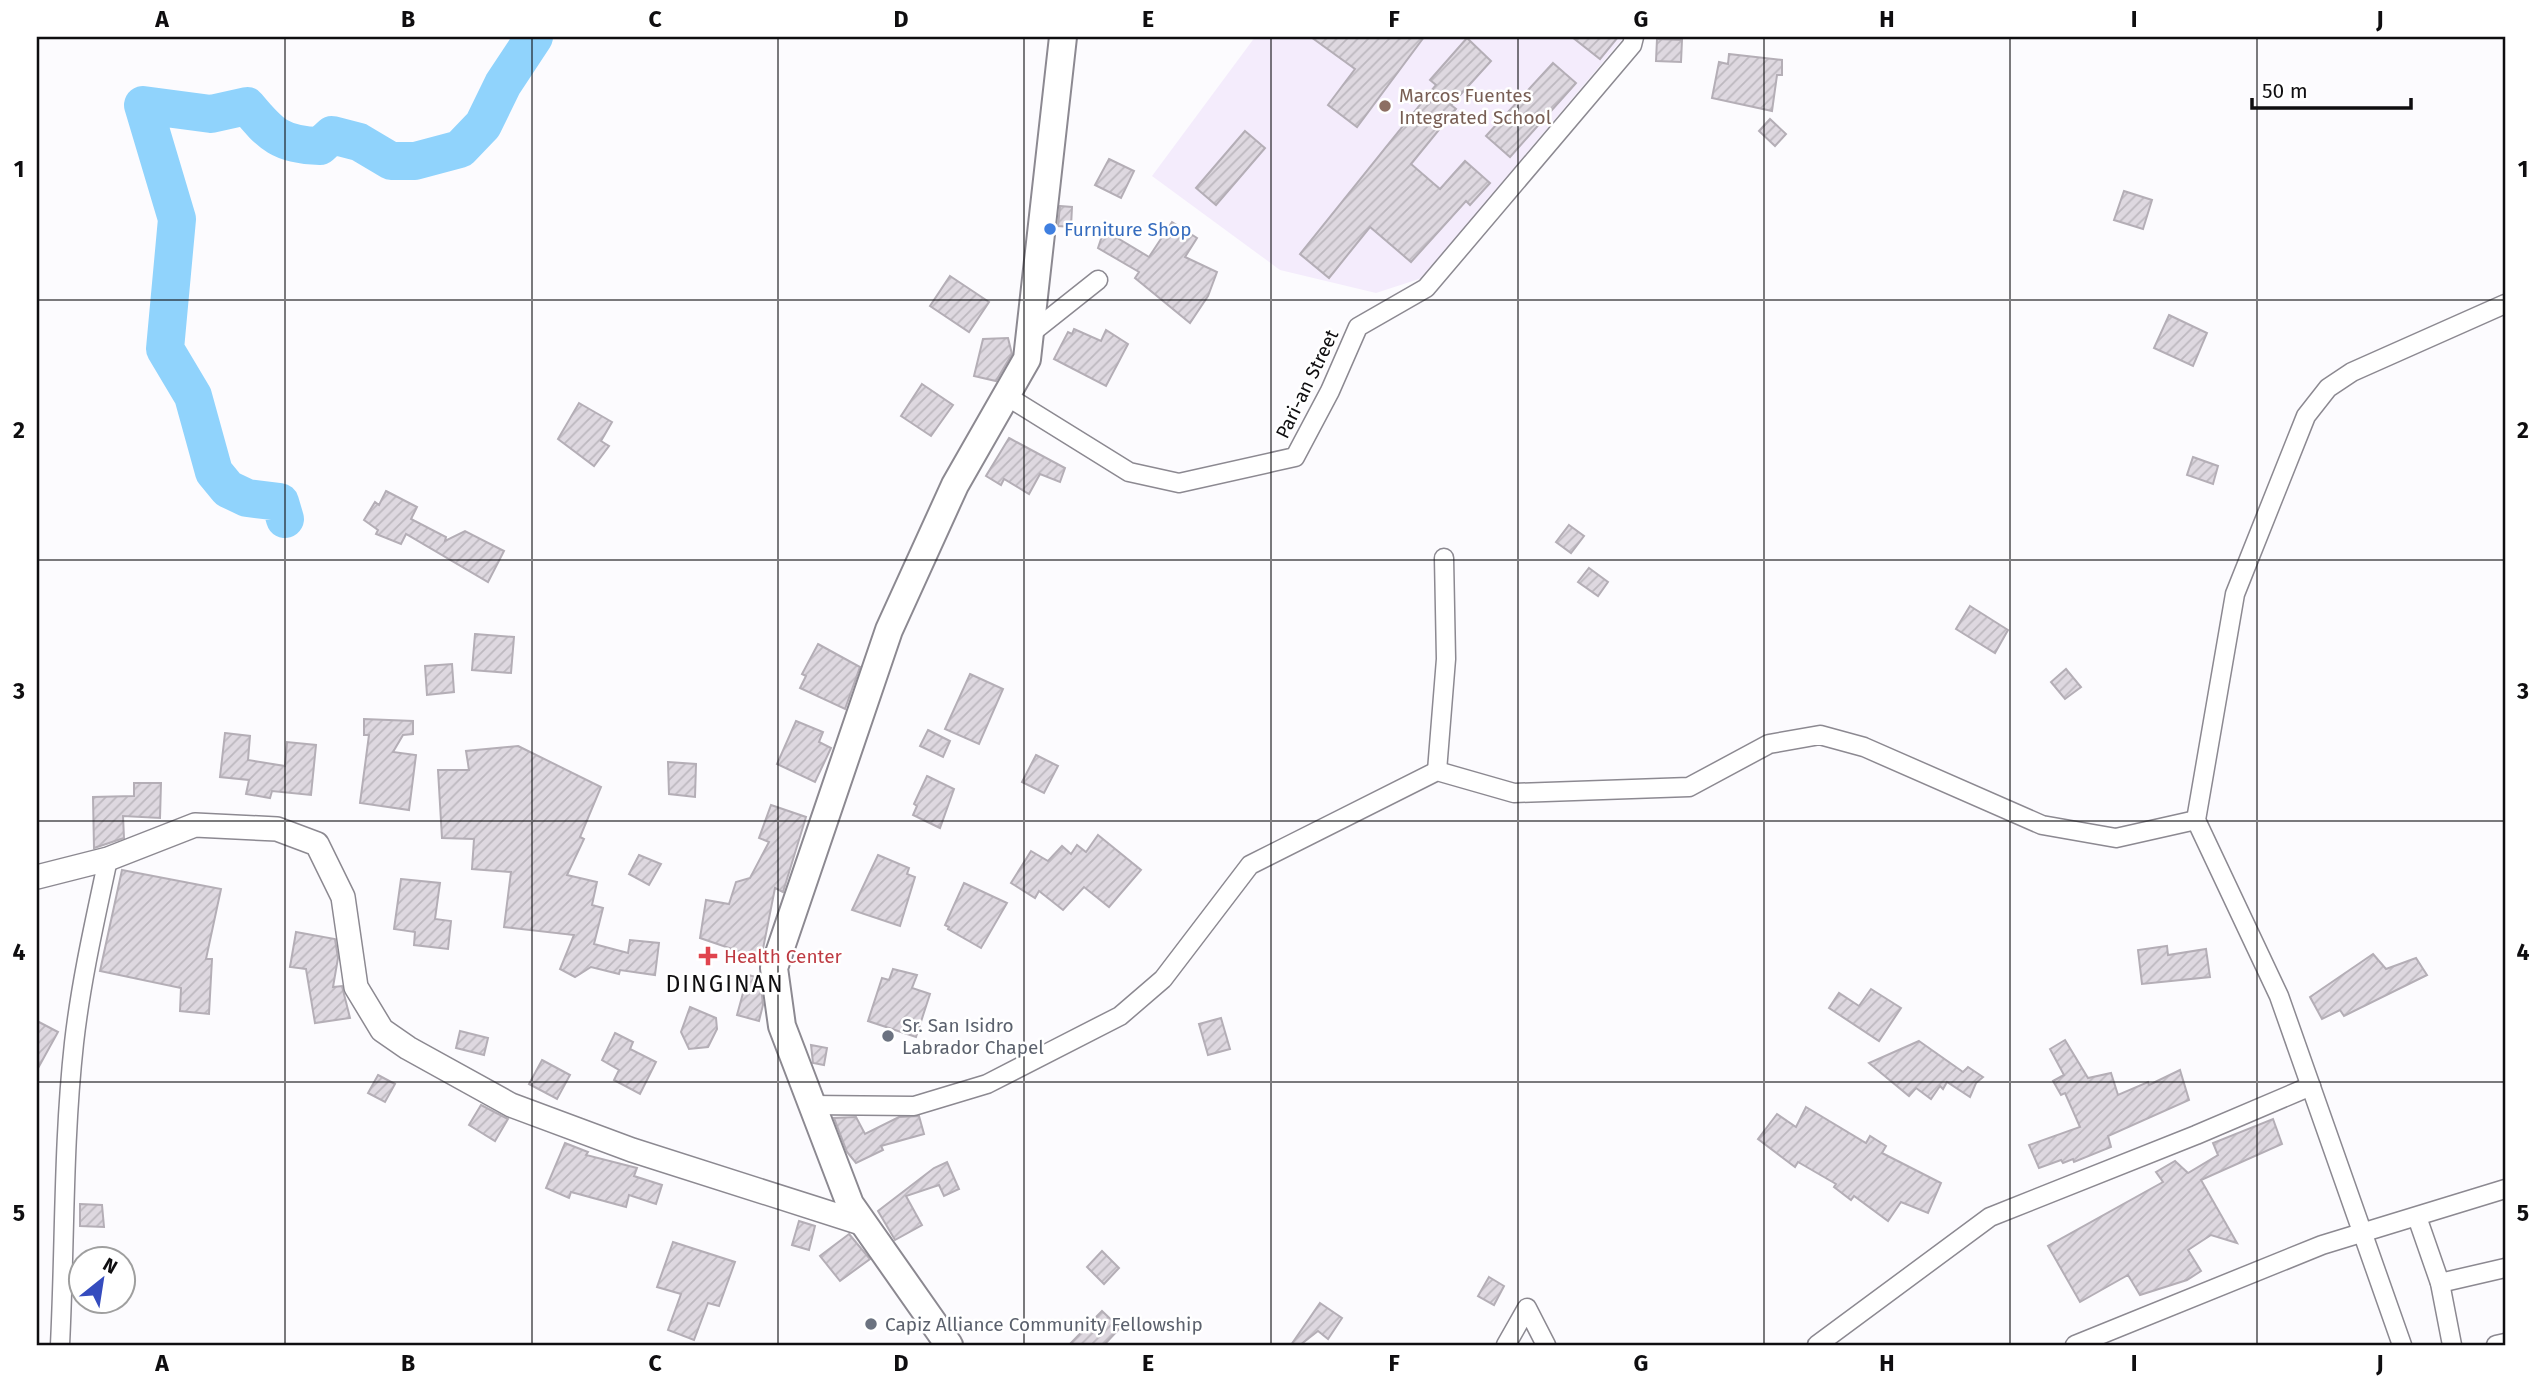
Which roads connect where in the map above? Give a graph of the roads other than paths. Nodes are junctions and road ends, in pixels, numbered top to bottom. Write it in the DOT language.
graph roads {
  1 [pos="1063,37"];
  2 [pos="1633,41"];
  3 [pos="1098,280"];
  4 [pos="2505,304"];
  5 [pos="1030,334"];
  6 [pos="1004,396"];
  7 [pos="1444,558"];
  8 [pos="1437,771"];
  9 [pos="2196,820"];
  10 [pos="108,859"];
  11 [pos="37,877"];
  12 [pos="2311,1086"];
  13 [pos="810,1105"];
  14 [pos="2505,1189"];
  15 [pos="2417,1217"];
  16 [pos="864,1224"];
  17 [pos="2365,1233"];
  18 [pos="2505,1268"];
  19 [pos="2440,1283"];
  20 [pos="2505,1343"];
  21 [pos="60,1345"];
  22 [pos="948,1345"];
  23 [pos="1506,1345"];
  24 [pos="1546,1345"];
  25 [pos="1817,1345"];
  26 [pos="2075,1345"];
  27 [pos="2402,1345"];
  28 [pos="2452,1345"];
  29 [pos="2496,1345"];
  1 -- 5 [label="main road"];
  2 -- 6 [label="street, Pari-an Street"];
  3 -- 5 [label="street"];
  4 -- 9 [label="street"];
  5 -- 6 [label="main road"];
  6 -- 13 [label="main road"];
  7 -- 8 [label="street"];
  8 -- 9 [label="street"];
  8 -- 13 [label="street"];
  9 -- 12 [label="street"];
  10 -- 11 [label="street"];
  10 -- 16 [label="street"];
  10 -- 21 [label="street"];
  12 -- 17 [label="street"];
  12 -- 25 [label="street"];
  13 -- 16 [label="main road"];
  14 -- 15 [label="street"];
  15 -- 17 [label="street"];
  15 -- 19 [label="street"];
  16 -- 22 [label="main road"];
  17 -- 26 [label="street"];
  17 -- 27 [label="street"];
  18 -- 19 [label="street"];
  19 -- 28 [label="street"];
  20 -- 29 [label="street"];
  23 -- 24 [label="street"];
}
